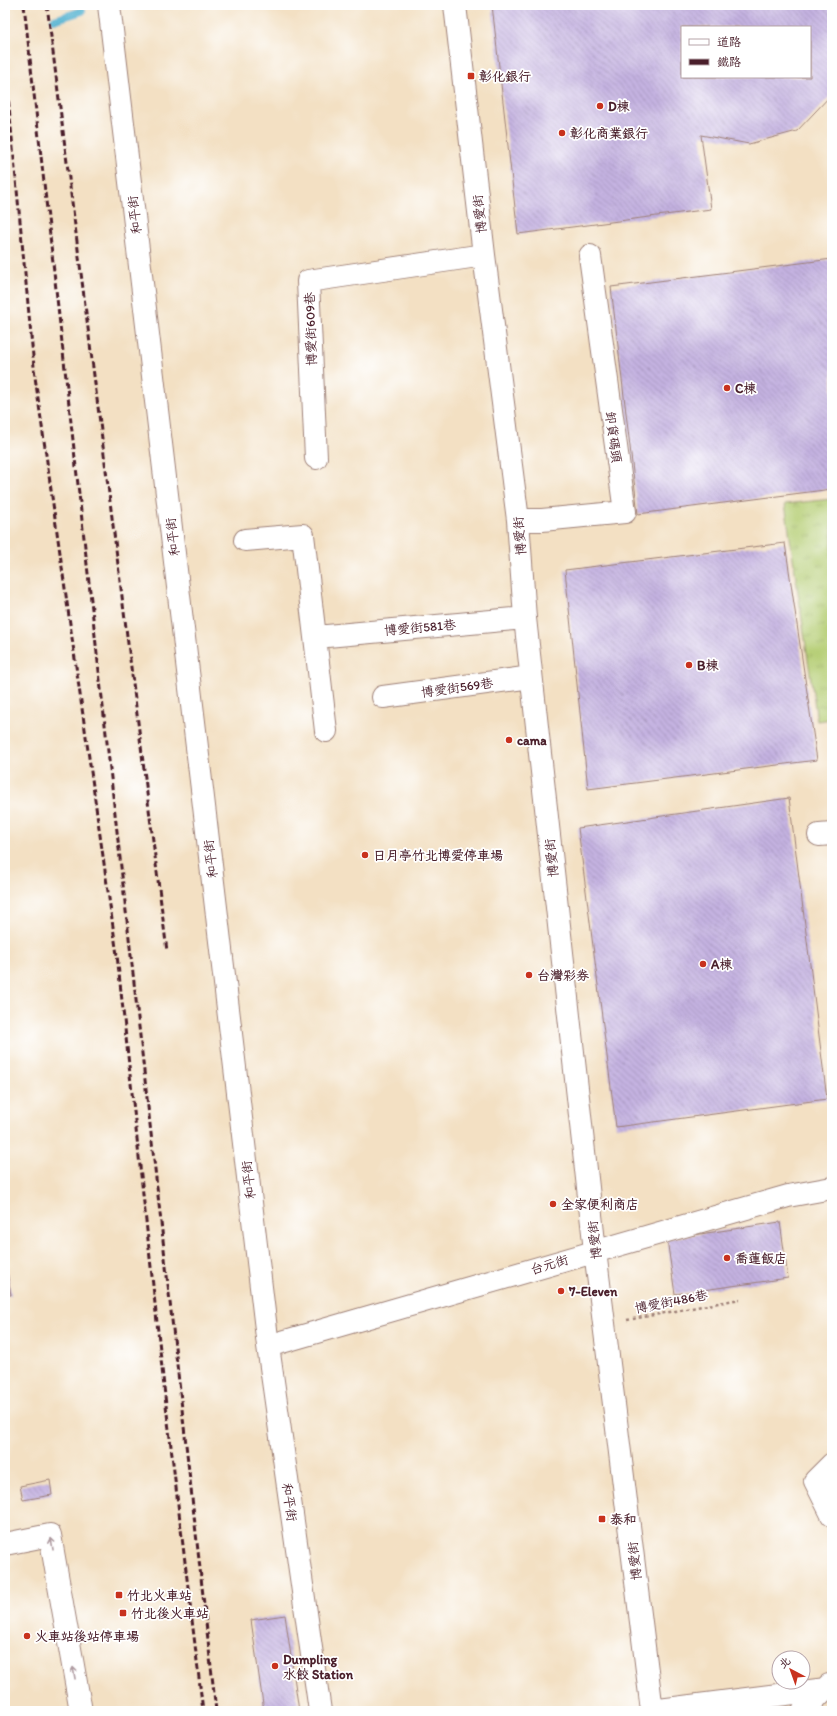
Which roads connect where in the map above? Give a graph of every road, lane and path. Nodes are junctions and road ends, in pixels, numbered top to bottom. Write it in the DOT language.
graph roads {
  1 [pos="109,5"];
  2 [pos="455,5"];
  3 [pos="484,255"];
  4 [pos="590,256"];
  5 [pos="316,458"];
  6 [pos="518,520"];
  7 [pos="245,540"];
  8 [pos="525,618"];
  9 [pos="316,637"];
  10 [pos="531,677"];
  11 [pos="383,697"];
  12 [pos="326,731"];
  13 [pos="832,1188"];
  14 [pos="595,1251"];
  15 [pos="740,1299"];
  16 [pos="605,1324"];
  17 [pos="268,1346"];
  18 [pos="832,1464"];
  19 [pos="832,1515"];
  20 [pos="5,1544"];
  21 [pos="830,1689"];
  22 [pos="81,1711"];
  23 [pos="115,1711"];
  24 [pos="130,1711"];
  25 [pos="320,1711"];
  26 [pos="651,1711"];
  27 [pos="803,1711"];
  1 -- 17 [label="street, 和平街"];
  2 -- 3 [label="street, 博愛街"];
  3 -- 5 [label="street, 博愛街609巷"];
  3 -- 6 [label="street, 博愛街"];
  4 -- 6 [label="street, 卸貨碼頭"];
  6 -- 8 [label="street, 博愛街"];
  7 -- 9 [label="street"];
  8 -- 9 [label="street, 博愛街581巷"];
  8 -- 10 [label="street, 博愛街"];
  9 -- 12 [label="street"];
  10 -- 11 [label="street, 博愛街569巷"];
  10 -- 14 [label="street, 博愛街"];
  13 -- 14 [label="street, 台元街"];
  14 -- 16 [label="street, 博愛街"];
  14 -- 17 [label="street, 台元街"];
  15 -- 16 [label="path, 博愛街486巷"];
  16 -- 26 [label="street, 博愛街"];
  17 -- 25 [label="street, 和平街"];
  18 -- 19 [label="street"];
  22 -- 20 [label="street, one-way"];
  21 -- 26 [label="street"];
  21 -- 27 [label="street"];
  23 -- 24 [label="path"];
}
